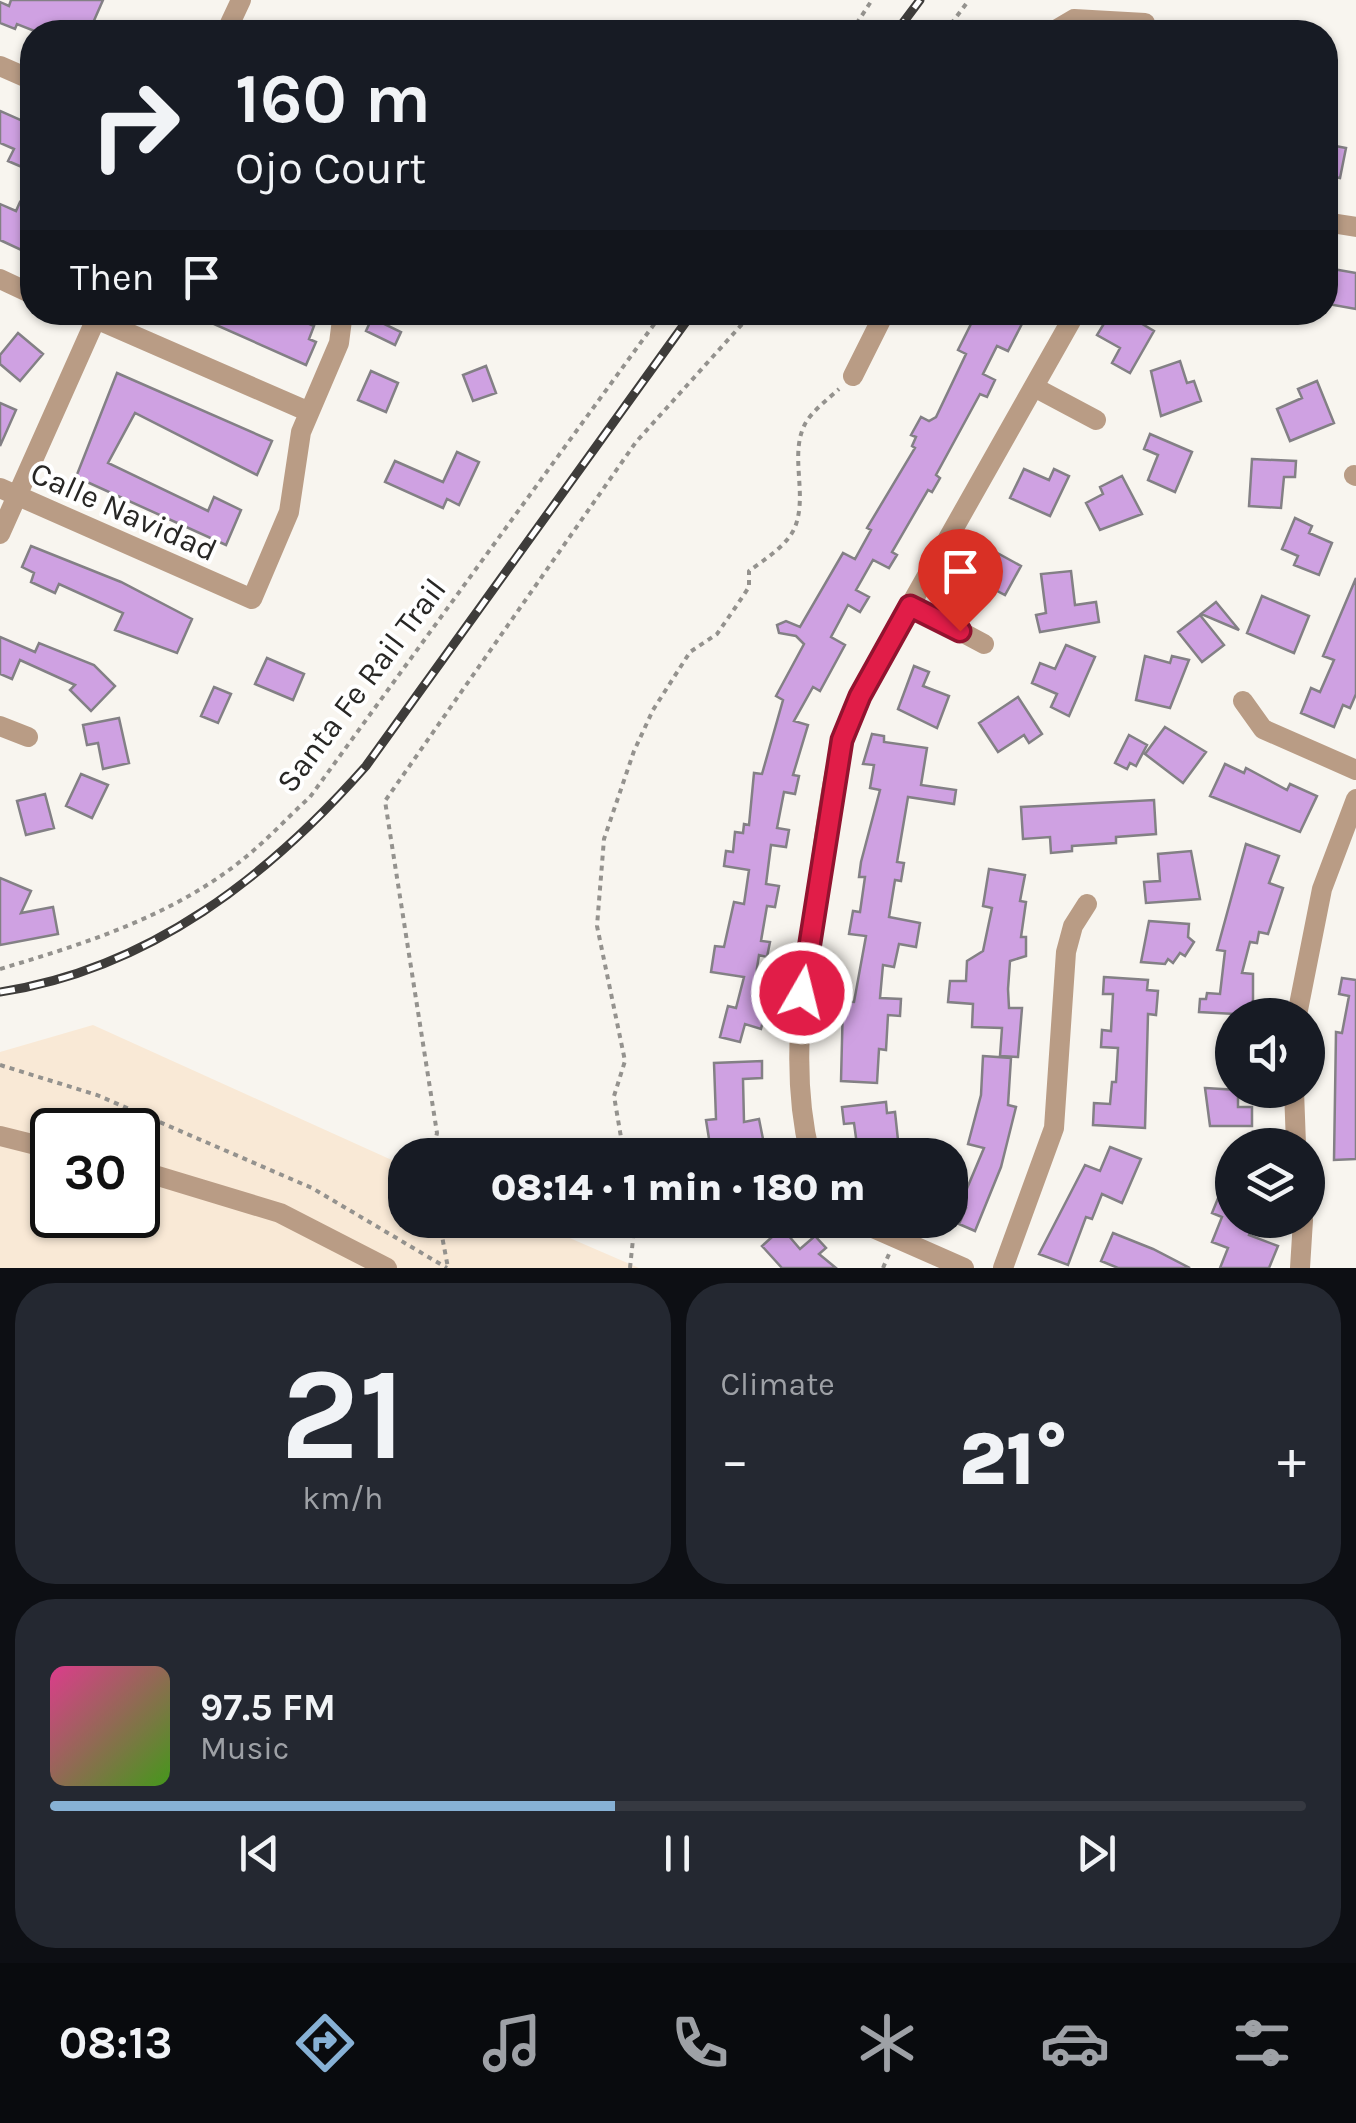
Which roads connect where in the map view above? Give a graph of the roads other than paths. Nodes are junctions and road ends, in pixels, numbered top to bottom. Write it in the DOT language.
graph roads {
  1 [pos="1072,20"];
  2 [pos="1098,20"];
  3 [pos="87,325"];
  4 [pos="114,325"];
  5 [pos="341,325"];
  6 [pos="878,325"];
  7 [pos="1069,325"];
  8 [pos="853,376"];
  9 [pos="1034,387"];
  10 [pos="308,411"];
  11 [pos="1096,420"];
  12 [pos="8,492"];
  13 [pos="0,534"];
  14 [pos="910,606"];
  15 [pos="984,644"];
  16 [pos="1243,701"];
  17 [pos="0,726"];
  18 [pos="28,738"];
  19 [pos="1356,770"];
  20 [pos="1356,799"];
  21 [pos="1087,904"];
  22 [pos="1299,998"];
  23 [pos="0,1136"];
  24 [pos="808,1138"];
  25 [pos="30,1144"];
  26 [pos="160,1177"];
  27 [pos="896,1238"];
  28 [pos="1302,1238"];
  29 [pos="387,1268"];
  30 [pos="964,1268"];
  31 [pos="1003,1268"];
  32 [pos="1300,1268"];
  1 -- 2 [label="street"];
  3 -- 12 [label="street"];
  4 -- 10 [label="street"];
  5 -- 10 [label="street"];
  6 -- 8 [label="street"];
  7 -- 9 [label="street"];
  9 -- 11 [label="street"];
  9 -- 14 [label="street"];
  10 -- 12 [label="street, Calle Navidad"];
  12 -- 13 [label="street"];
  14 -- 15 [label="street"];
  14 -- 24 [label="street"];
  16 -- 19 [label="street"];
  17 -- 18 [label="street"];
  20 -- 22 [label="street"];
  21 -- 31 [label="street"];
  23 -- 25 [label="street"];
  26 -- 29 [label="street"];
  27 -- 30 [label="street"];
  28 -- 32 [label="street"];
}
